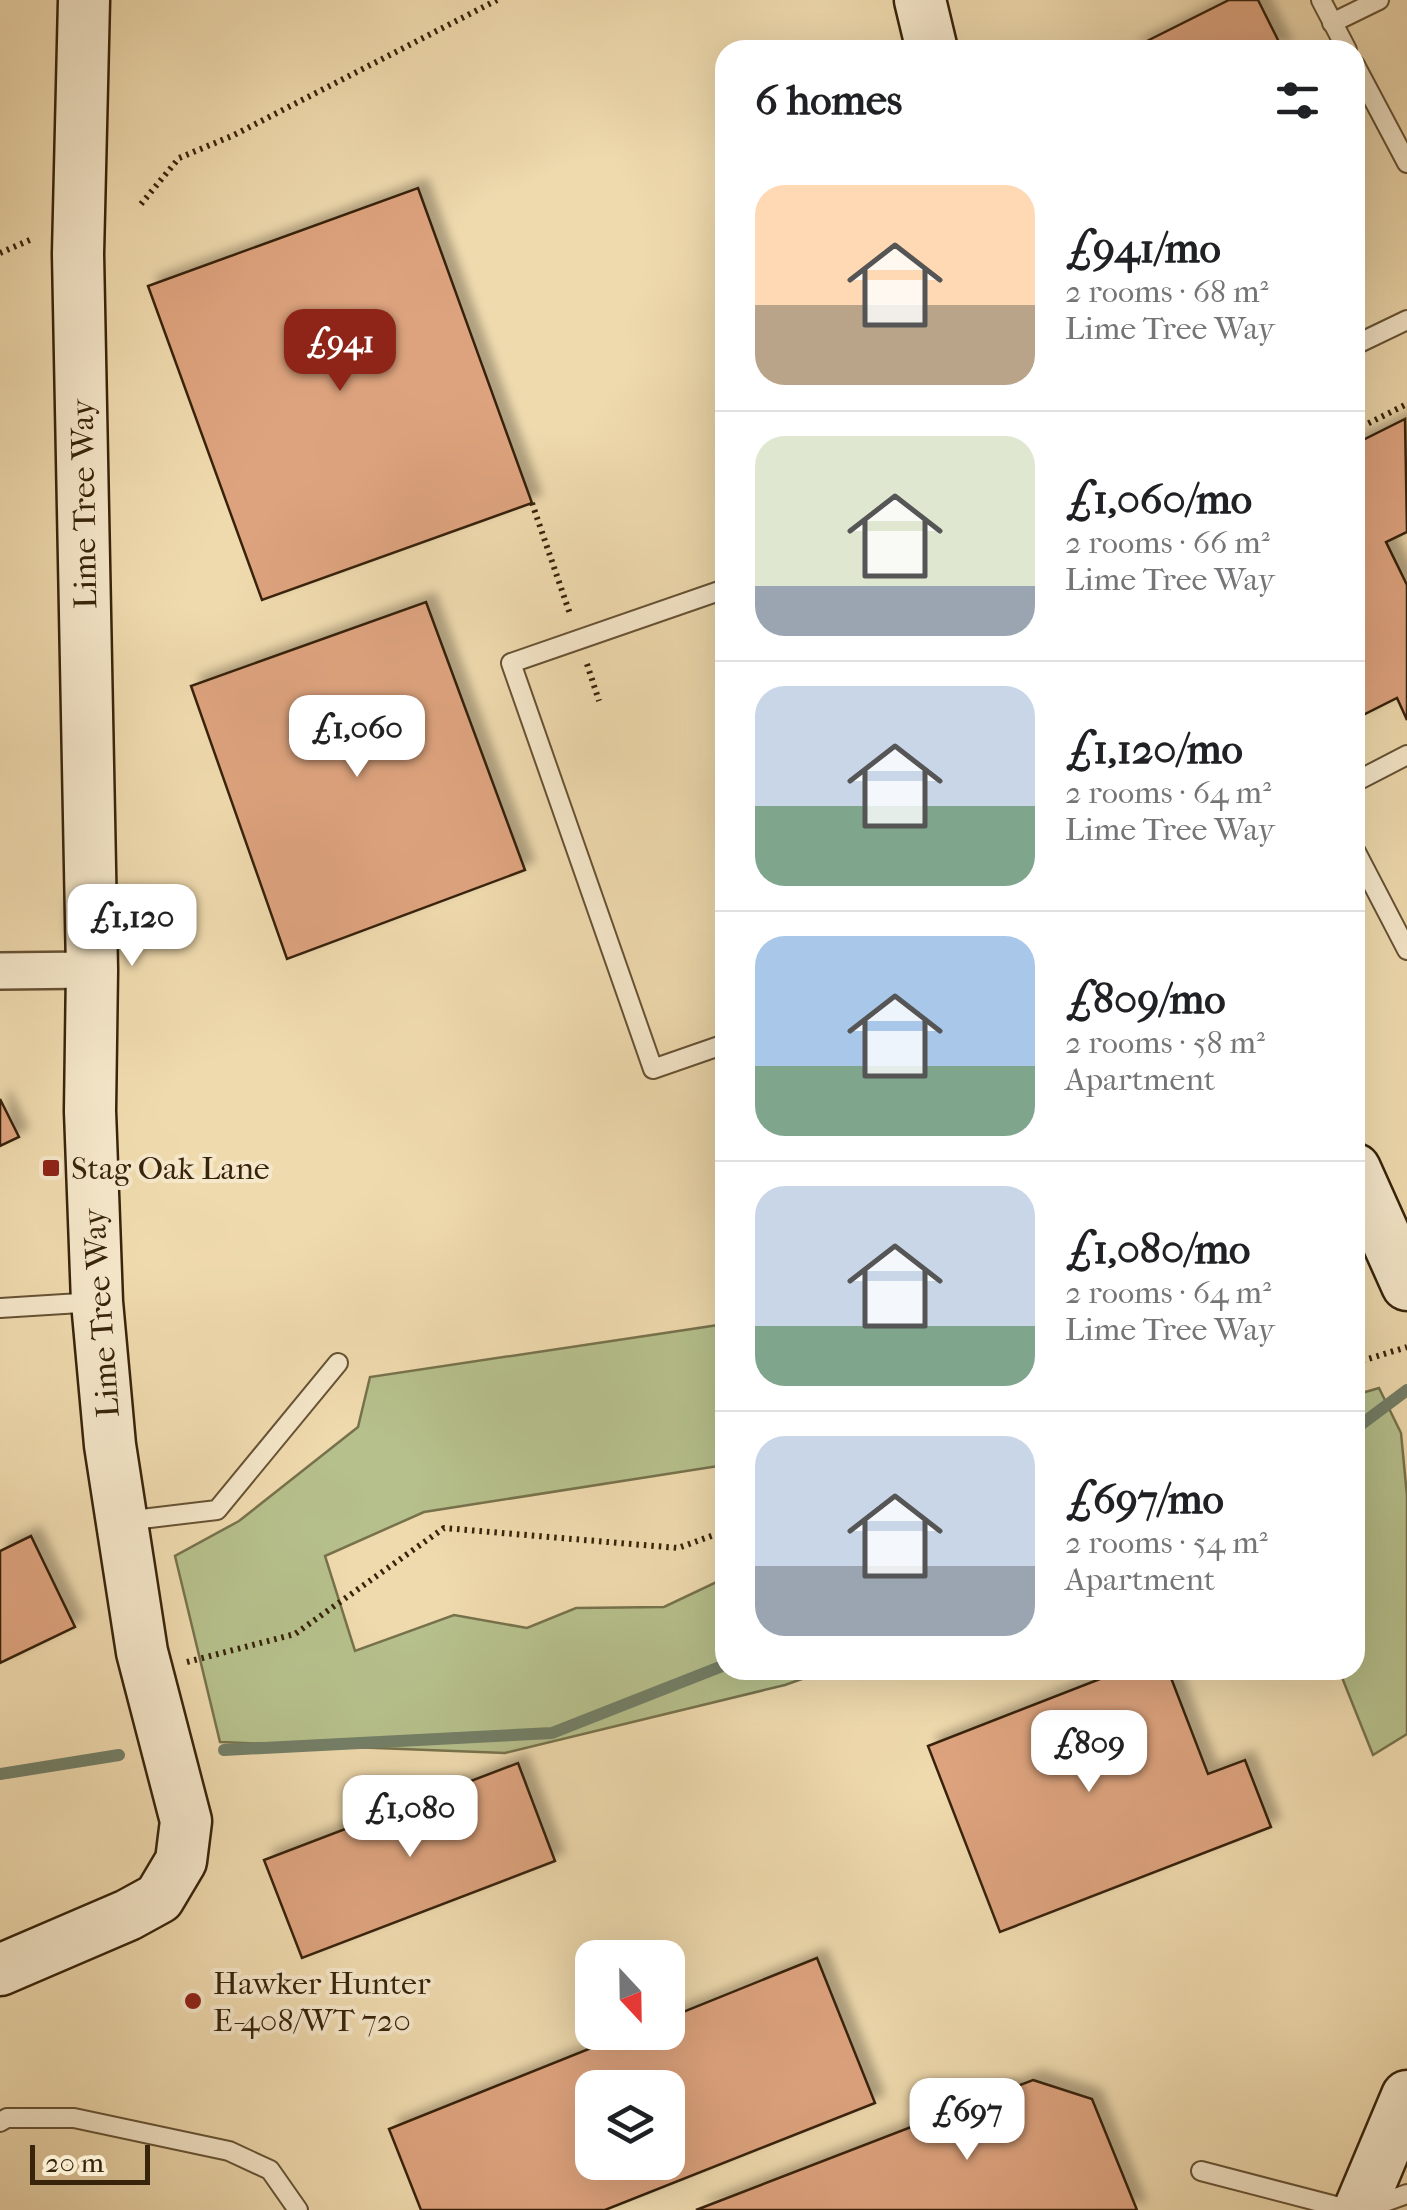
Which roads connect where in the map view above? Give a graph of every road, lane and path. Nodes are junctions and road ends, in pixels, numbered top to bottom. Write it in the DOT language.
graph roads {
  1 [pos="84,0"];
  2 [pos="496,0"];
  3 [pos="920,0"];
  4 [pos="1321,0"];
  5 [pos="1379,0"];
  6 [pos="1332,22"];
  7 [pos="930,40"];
  8 [pos="1342,40"];
  9 [pos="1365,84"];
  10 [pos="1407,163"];
  11 [pos="141,204"];
  12 [pos="34,238"];
  13 [pos="0,253"];
  14 [pos="1407,320"];
  15 [pos="1365,340"];
  16 [pos="1407,404"];
  17 [pos="1365,425"];
  18 [pos="532,503"];
  19 [pos="715,592"];
  20 [pos="579,640"];
  21 [pos="599,701"];
  22 [pos="1407,755"];
  23 [pos="1365,777"];
  24 [pos="1365,869"];
  25 [pos="1407,950"];
  26 [pos="92,970"];
  27 [pos="0,971"];
  28 [pos="715,1047"];
  29 [pos="1365,1191"];
  30 [pos="1407,1285"];
  31 [pos="96,1302"];
  32 [pos="0,1308"];
  33 [pos="1403,1348"];
  34 [pos="1365,1360"];
  35 [pos="338,1364"];
  36 [pos="120,1522"];
  37 [pos="715,1535"];
  38 [pos="183,1664"];
  39 [pos="0,1970"];
  40 [pos="1407,2096"];
  41 [pos="0,2122"];
  42 [pos="1201,2171"];
  43 [pos="1407,2194"];
  44 [pos="298,2210"];
  45 [pos="1358,2210"];
  1 -- 26 [label="street, Lime Tree Way"];
  2 -- 11 [label="path"];
  3 -- 7 [label="street"];
  4 -- 6 [label="lane"];
  5 -- 6 [label="lane"];
  6 -- 8 [label="lane"];
  9 -- 10 [label="lane"];
  12 -- 13 [label="path"];
  14 -- 15 [label="lane"];
  16 -- 17 [label="path"];
  18 -- 20 [label="path"];
  19 -- 20 [label="lane"];
  20 -- 21 [label="path"];
  20 -- 28 [label="lane"];
  22 -- 23 [label="lane"];
  24 -- 25 [label="lane"];
  26 -- 27 [label="street"];
  26 -- 31 [label="street, Lime Tree Way"];
  29 -- 30 [label="street"];
  31 -- 32 [label="lane"];
  31 -- 36 [label="street, Lime Tree Way"];
  33 -- 34 [label="path"];
  35 -- 36 [label="lane"];
  36 -- 39 [label="street, Lime Tree Way"];
  37 -- 38 [label="path"];
  40 -- 45 [label="street"];
  41 -- 44 [label="lane"];
  42 -- 45 [label="lane"];
  43 -- 45 [label="lane"];
}
